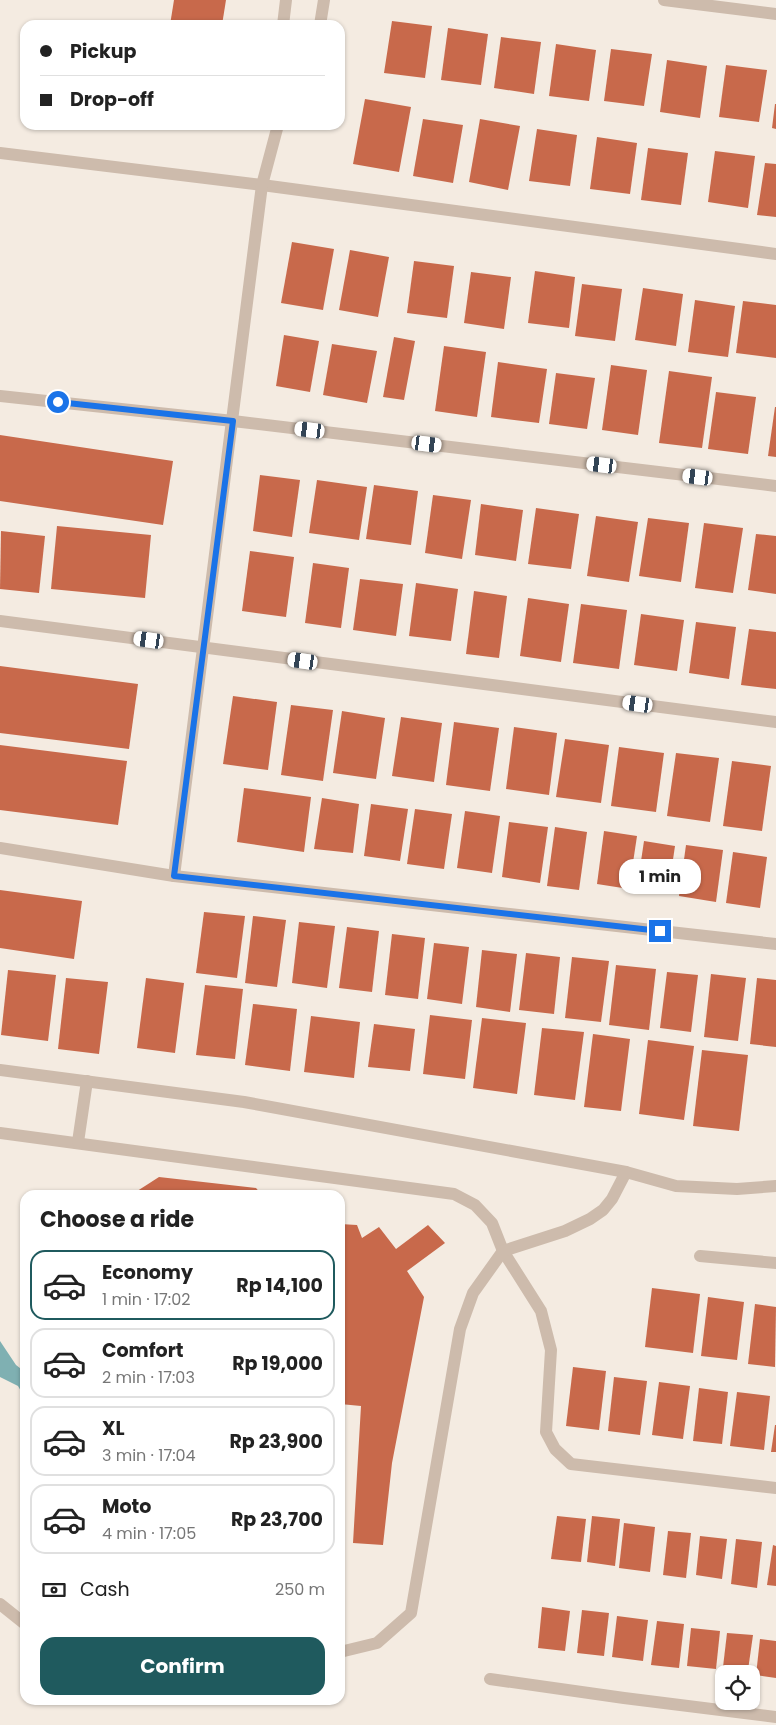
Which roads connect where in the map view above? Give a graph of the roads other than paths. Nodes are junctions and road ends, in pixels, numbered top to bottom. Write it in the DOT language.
graph roads {
  1 [pos="286,0"];
  2 [pos="324,0"];
  3 [pos="664,0"];
  4 [pos="776,14"];
  5 [pos="284,20"];
  6 [pos="321,20"];
  7 [pos="277,130"];
  8 [pos="0,153"];
  9 [pos="262,185"];
  10 [pos="776,254"];
  11 [pos="0,396"];
  12 [pos="233,421"];
  13 [pos="776,486"];
  14 [pos="0,620"];
  15 [pos="205,648"];
  16 [pos="776,722"];
  17 [pos="0,848"];
  18 [pos="174,876"];
  19 [pos="776,944"];
  20 [pos="0,1070"];
  21 [pos="87,1081"];
  22 [pos="0,1133"];
  23 [pos="78,1142"];
  24 [pos="626,1172"];
  25 [pos="776,1186"];
  26 [pos="503,1252"];
  27 [pos="700,1256"];
  28 [pos="776,1263"];
  29 [pos="776,1488"];
  30 [pos="0,1604"];
  31 [pos="20,1620"];
  32 [pos="345,1651"];
  33 [pos="490,1679"];
  34 [pos="776,1717"];
  1 -- 5 [label="street"];
  2 -- 6 [label="street"];
  3 -- 4 [label="street"];
  7 -- 9 [label="street"];
  8 -- 9 [label="street"];
  9 -- 10 [label="street"];
  9 -- 12 [label="street"];
  11 -- 12 [label="street"];
  12 -- 13 [label="street"];
  12 -- 15 [label="street"];
  14 -- 15 [label="street"];
  15 -- 16 [label="street"];
  15 -- 18 [label="street"];
  17 -- 18 [label="street"];
  18 -- 19 [label="street"];
  20 -- 21 [label="street"];
  21 -- 23 [label="street"];
  21 -- 24 [label="street"];
  22 -- 23 [label="street"];
  23 -- 26 [label="street"];
  24 -- 25 [label="street"];
  24 -- 26 [label="street"];
  26 -- 29 [label="street"];
  26 -- 32 [label="street"];
  27 -- 28 [label="street"];
  30 -- 31 [label="street"];
  33 -- 34 [label="street"];
}
